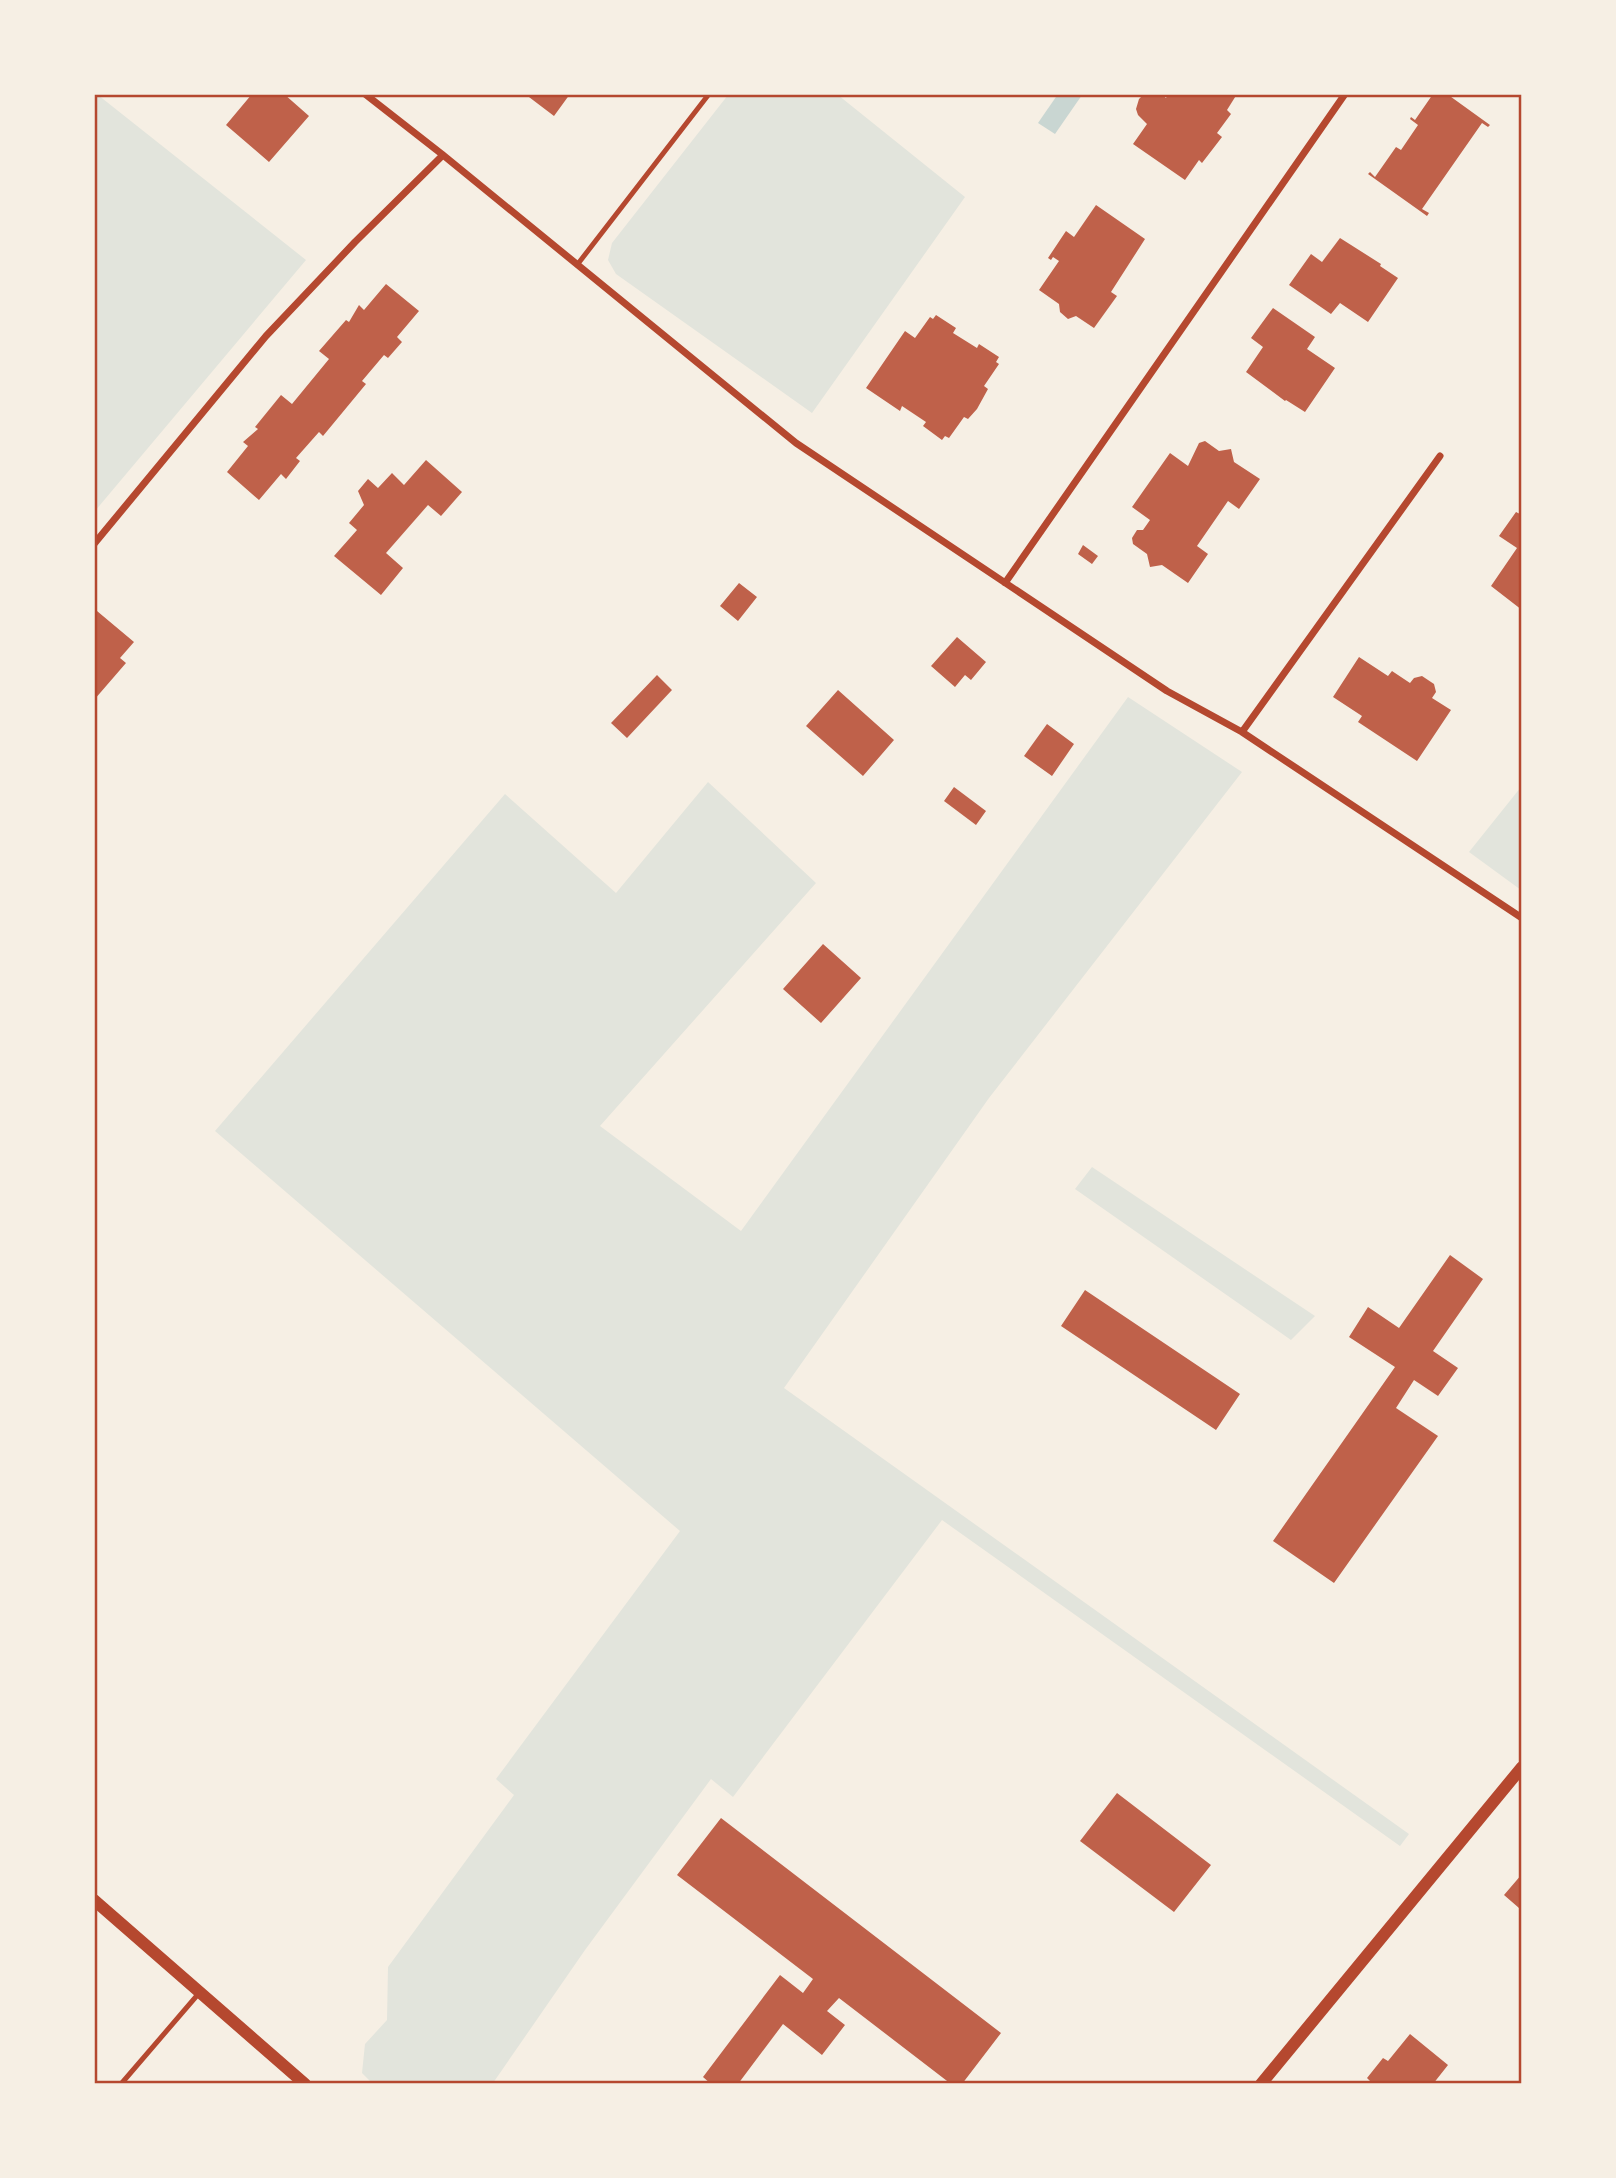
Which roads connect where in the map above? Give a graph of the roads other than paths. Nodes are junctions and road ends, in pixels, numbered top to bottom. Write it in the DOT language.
graph roads {
  1 [pos="365,94"];
  2 [pos="709,94"];
  3 [pos="1345,94"];
  4 [pos="443,155"];
  5 [pos="577,265"];
  6 [pos="1440,456"];
  7 [pos="94,544"];
  8 [pos="1005,583"];
  9 [pos="1242,732"];
  10 [pos="1521,918"];
  11 [pos="1521,1767"];
  12 [pos="94,1900"];
  13 [pos="200,1992"];
  14 [pos="121,2084"];
  15 [pos="305,2084"];
  16 [pos="1261,2084"];
  1 -- 4 [label="street"];
  2 -- 5 [label="lane"];
  3 -- 8 [label="street"];
  4 -- 5 [label="street"];
  4 -- 7 [label="street"];
  5 -- 8 [label="street"];
  6 -- 9 [label="street"];
  8 -- 9 [label="street"];
  9 -- 10 [label="street"];
  11 -- 16 [label="street"];
  12 -- 13 [label="street"];
  13 -- 14 [label="lane"];
  13 -- 15 [label="street"];
}
